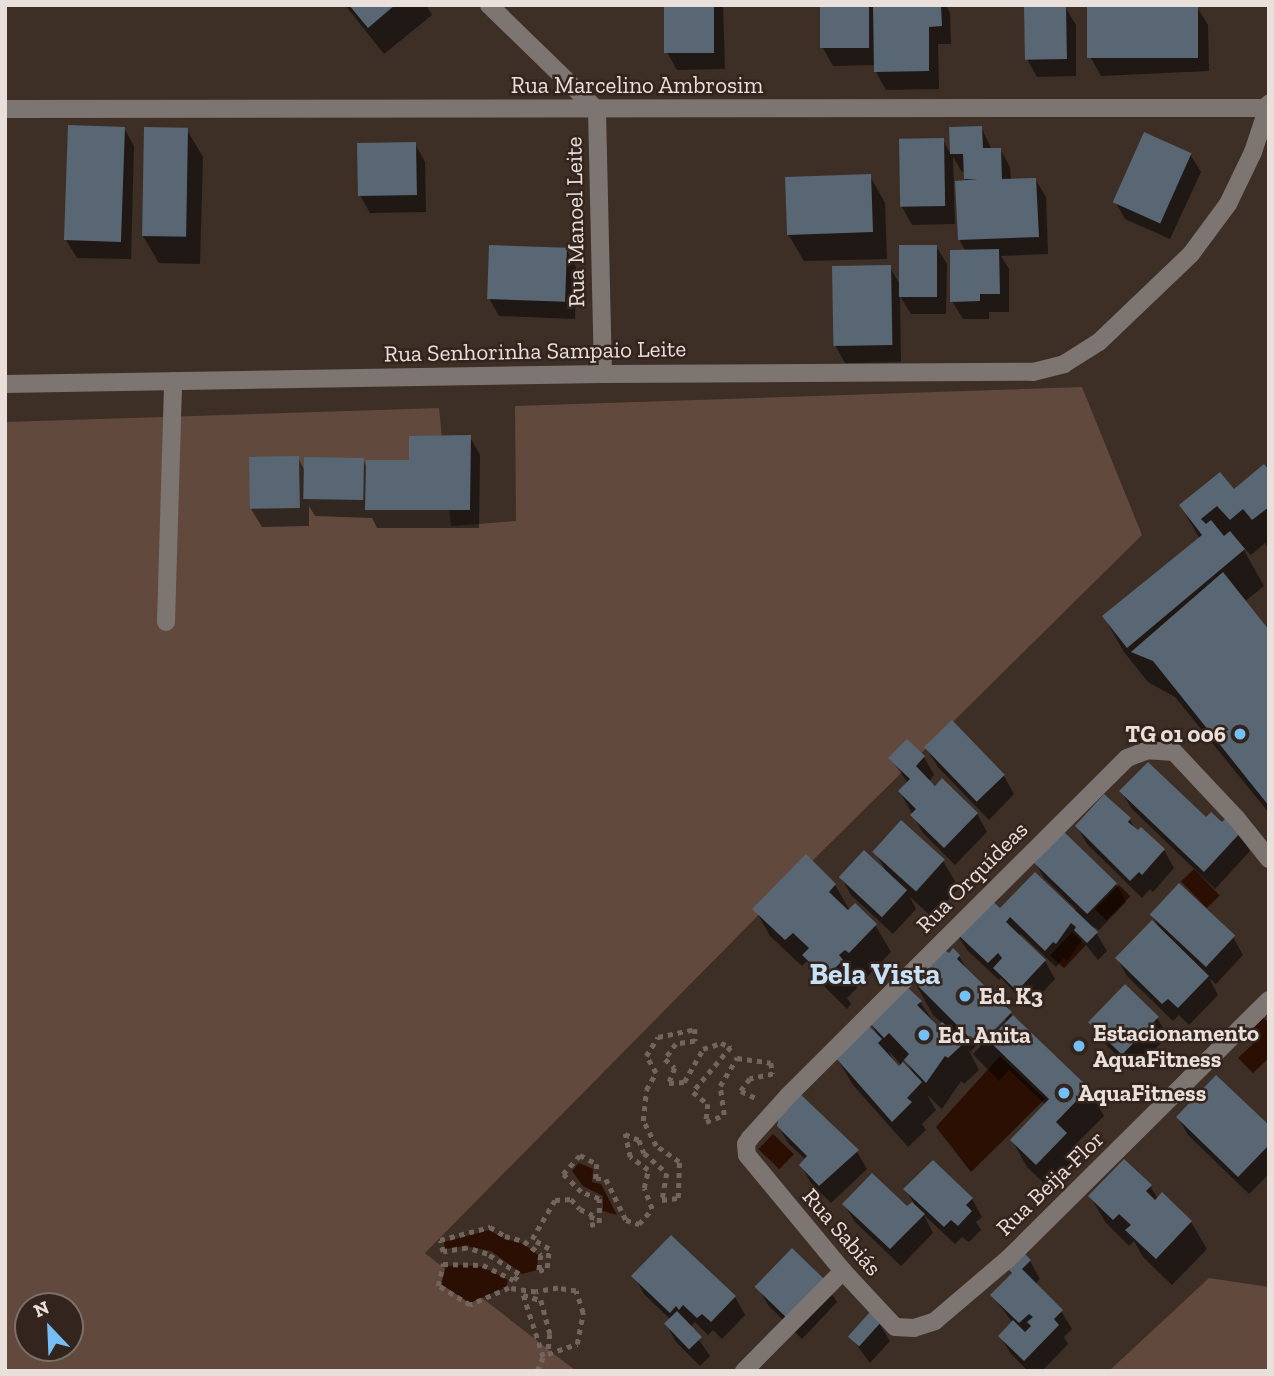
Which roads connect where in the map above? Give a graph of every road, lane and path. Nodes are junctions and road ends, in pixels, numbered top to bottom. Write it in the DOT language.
graph roads {
  1 [pos="489,5"];
  2 [pos="1268,106"];
  3 [pos="5,108"];
  4 [pos="597,110"];
  5 [pos="603,374"];
  6 [pos="173,381"];
  7 [pos="5,384"];
  8 [pos="166,622"];
  9 [pos="1269,859"];
  10 [pos="1269,1000"];
  11 [pos="788,1096"];
  12 [pos="746,1150"];
  13 [pos="843,1271"];
  14 [pos="914,1328"];
  15 [pos="537,1371"];
  16 [pos="744,1371"];
  1 -- 4 [label="street"];
  2 -- 4 [label="street, Rua Marcelino Ambrosim"];
  2 -- 5 [label="street, Rua Senhorinha Sampaio Leite"];
  3 -- 4 [label="street, Rua Marcelino Ambrosim"];
  4 -- 5 [label="street, Rua Manoel Leite"];
  5 -- 6 [label="street, Rua Senhorinha Sampaio Leite"];
  6 -- 7 [label="street, Rua Senhorinha Sampaio Leite"];
  6 -- 8 [label="street"];
  9 -- 11 [label="street, Rua Orquídeas"];
  10 -- 14 [label="street, Rua Beija-Flor"];
  11 -- 12 [label="street, Rua Orquídeas"];
  11 -- 15 [label="path"];
  12 -- 13 [label="street, Rua Sabiás"];
  13 -- 14 [label="street, Rua Sabiás"];
  13 -- 16 [label="street"];
}
